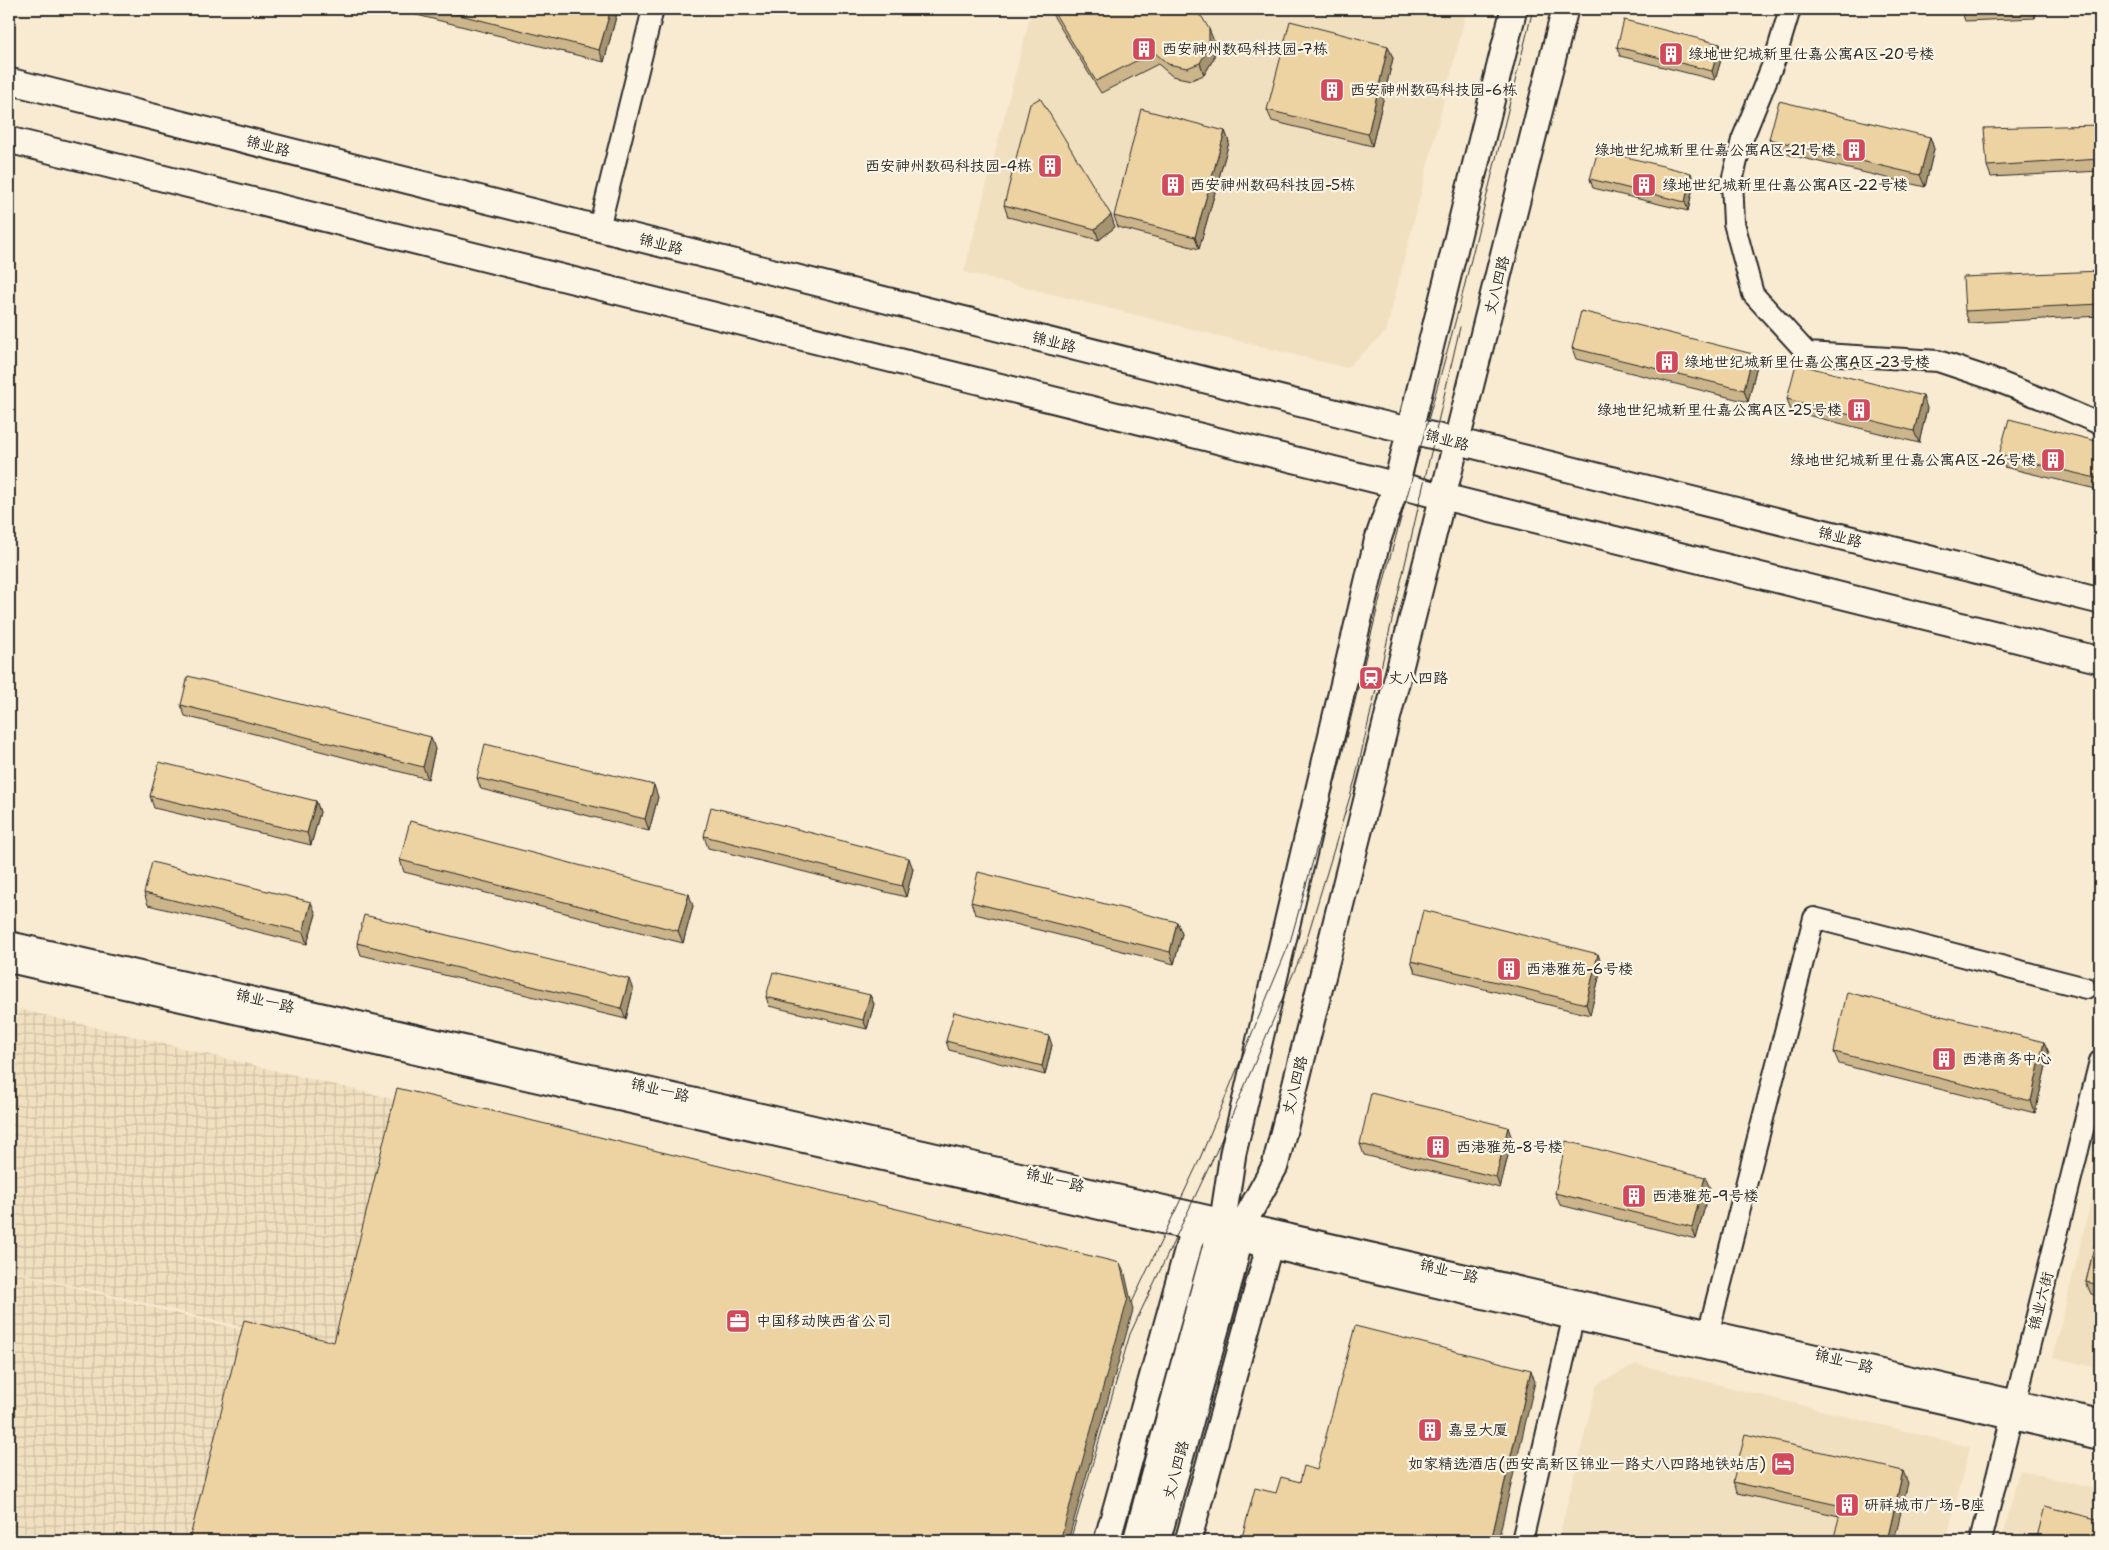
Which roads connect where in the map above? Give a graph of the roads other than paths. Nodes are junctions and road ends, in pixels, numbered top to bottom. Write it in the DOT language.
graph roads {
  1 [pos="653,9"];
  2 [pos="1514,9"];
  3 [pos="1565,9"];
  4 [pos="1790,9"];
  5 [pos="9,81"];
  6 [pos="9,140"];
  7 [pos="598,228"];
  8 [pos="2100,424"];
  9 [pos="1409,430"];
  10 [pos="1456,441"];
  11 [pos="1396,486"];
  12 [pos="1442,498"];
  13 [pos="2100,601"];
  14 [pos="2100,660"];
  15 [pos="9,942"];
  16 [pos="9,962"];
  17 [pos="2086,988"];
  18 [pos="2100,1061"];
  19 [pos="1193,1230"];
  20 [pos="1231,1230"];
  21 [pos="1269,1248"];
  22 [pos="1573,1319"];
  23 [pos="1706,1339"];
  24 [pos="1194,1365"];
  25 [pos="2014,1410"];
  26 [pos="2100,1420"];
  27 [pos="2100,1439"];
  28 [pos="1107,1541"];
  29 [pos="1136,1541"];
  30 [pos="1157,1541"];
  31 [pos="1188,1541"];
  32 [pos="1522,1541"];
  33 [pos="1981,1541"];
  1 -- 7 [label="street"];
  2 -- 9 [label="main road, 丈八四路"];
  3 -- 10 [label="main road, 丈八四路"];
  4 -- 8 [label="street"];
  5 -- 7 [label="main road, 锦业路"];
  6 -- 11 [label="main road"];
  7 -- 9 [label="main road, 锦业路"];
  9 -- 10 [label="main road, 锦业路"];
  9 -- 11 [label="main road, 丈八四路"];
  10 -- 12 [label="main road, 丈八四路"];
  10 -- 13 [label="main road, 锦业路"];
  11 -- 12 [label="main road"];
  11 -- 20 [label="main road, 丈八四路"];
  12 -- 14 [label="main road"];
  12 -- 20 [label="main road, 丈八四路"];
  15 -- 20 [label="street, 锦业一路"];
  16 -- 19 [label="street, 锦业一路"];
  17 -- 23 [label="street"];
  18 -- 25 [label="street, 锦业六街"];
  19 -- 20 [label="street, 锦业一路"];
  19 -- 28 [label="main road"];
  20 -- 21 [label="street, 锦业一路"];
  20 -- 23 [label="street, 锦业一路"];
  20 -- 24 [label="main road, 丈八四路"];
  21 -- 22 [label="street, 锦业一路"];
  21 -- 31 [label="main road"];
  22 -- 23 [label="street, 锦业一路"];
  22 -- 32 [label="street"];
  23 -- 25 [label="street, 锦业一路"];
  24 -- 29 [label="main road, 丈八四路"];
  24 -- 30 [label="main road, 丈八四路"];
  25 -- 26 [label="street, 锦业一路"];
  25 -- 27 [label="street, 锦业一路"];
  25 -- 33 [label="street, 锦业六街"];
}
